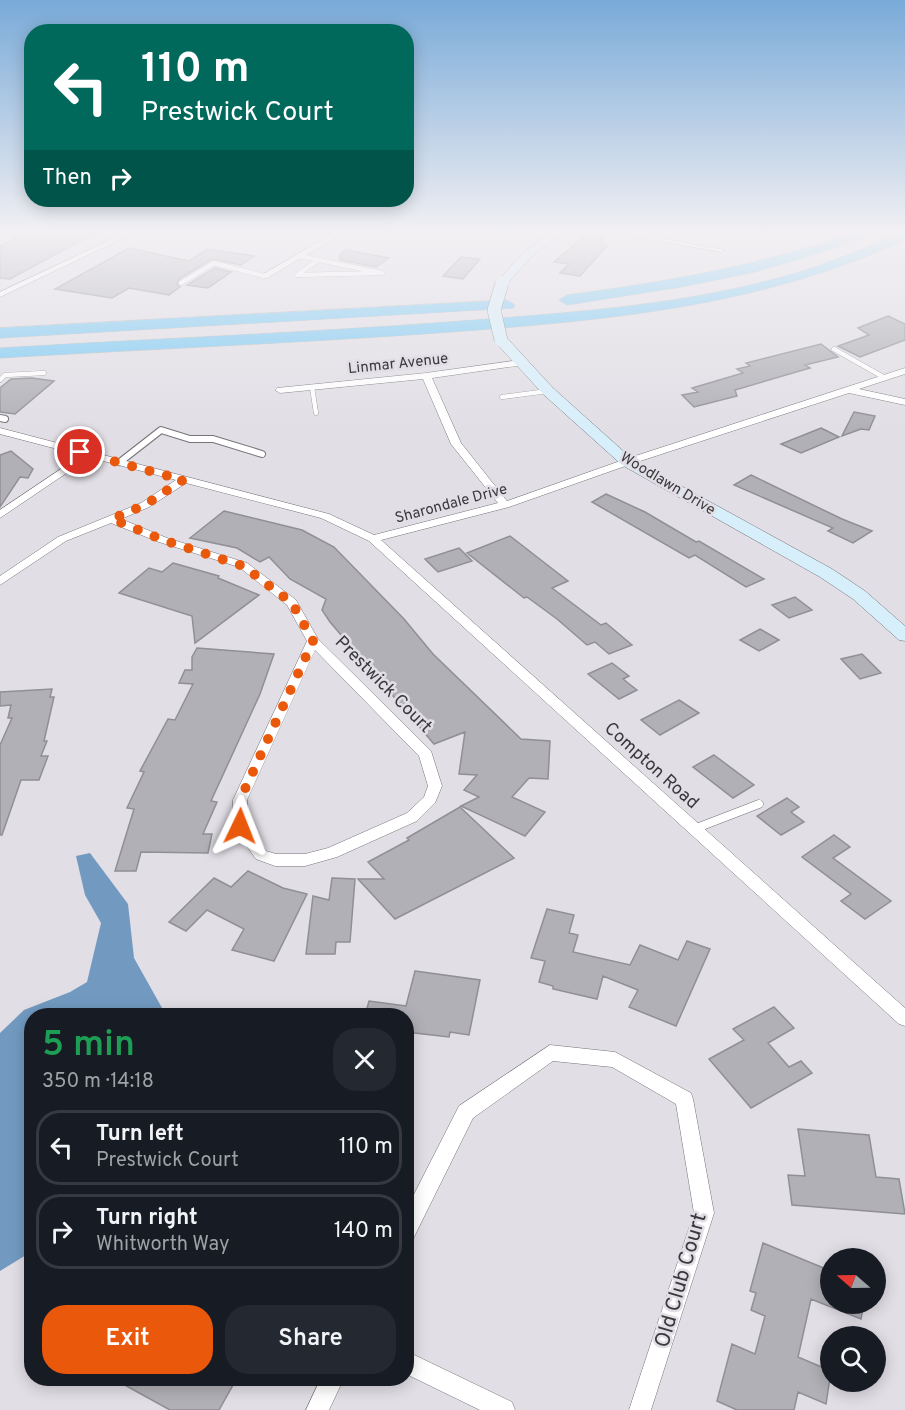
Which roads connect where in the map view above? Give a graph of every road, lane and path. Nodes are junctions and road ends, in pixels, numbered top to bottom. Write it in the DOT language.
graph roads {
  1 [pos="497,299"];
  2 [pos="573,299"];
  3 [pos="704,299"];
  4 [pos="706,299"];
  5 [pos="699,300"];
  6 [pos="556,301"];
  7 [pos="523,305"];
  8 [pos="0,333"];
  9 [pos="834,349"];
  10 [pos="0,353"];
  11 [pos="520,363"];
  12 [pos="905,371"];
  13 [pos="44,373"];
  14 [pos="426,376"];
  15 [pos="885,378"];
  16 [pos="0,380"];
  17 [pos="312,387"];
  18 [pos="280,390"];
  19 [pos="850,390"];
  20 [pos="548,391"];
  21 [pos="502,397"];
  22 [pos="905,402"];
  23 [pos="316,413"];
  24 [pos="0,432"];
  25 [pos="262,453"];
  26 [pos="120,462"];
  27 [pos="627,462"];
  28 [pos="67,468"];
  29 [pos="183,480"];
  30 [pos="505,505"];
  31 [pos="0,515"];
  32 [pos="112,519"];
  33 [pos="373,539"];
  34 [pos="0,581"];
  35 [pos="905,636"];
  36 [pos="313,641"];
  37 [pos="759,804"];
  38 [pos="694,829"];
  39 [pos="905,1019"];
  40 [pos="414,1216"];
  41 [pos="414,1366"];
  42 [pos="329,1386"];
  43 [pos="317,1410"];
  44 [pos="504,1410"];
  45 [pos="640,1410"];
  1 -- 11 [label="main road, Woodlawn Drive, bridge"];
  2 -- 6 [label="highway"];
  3 -- 5 [label="highway"];
  4 -- 5 [label="highway"];
  5 -- 10 [label="highway"];
  7 -- 8 [label="highway"];
  9 -- 15 [label="lane"];
  11 -- 14 [label="street, Linmar Avenue"];
  11 -- 20 [label="main road, Woodlawn Drive"];
  12 -- 15 [label="street, Sharondale Drive"];
  13 -- 16 [label="lane"];
  14 -- 17 [label="street, Linmar Avenue"];
  14 -- 30 [label="street"];
  15 -- 19 [label="street, Sharondale Drive"];
  17 -- 18 [label="street, Linmar Avenue"];
  17 -- 23 [label="lane"];
  19 -- 22 [label="street"];
  19 -- 27 [label="street, Sharondale Drive"];
  20 -- 21 [label="lane"];
  20 -- 27 [label="main road, Woodlawn Drive"];
  24 -- 26 [label="street"];
  25 -- 26 [label="lane"];
  26 -- 29 [label="street"];
  27 -- 30 [label="street, Sharondale Drive"];
  27 -- 35 [label="main road, Woodlawn Drive"];
  28 -- 31 [label="street"];
  29 -- 32 [label="street"];
  29 -- 33 [label="street"];
  30 -- 33 [label="street, Sharondale Drive"];
  32 -- 34 [label="street"];
  32 -- 36 [label="street, Prestwick Court"];
  33 -- 38 [label="street, Compton Road"];
  36 -- 36 [label="street, Prestwick Court"];
  37 -- 38 [label="lane"];
  38 -- 39 [label="street, Compton Road"];
  40 -- 45 [label="street, Old Club Court"];
  41 -- 44 [label="street"];
  42 -- 43 [label="street"];
}
